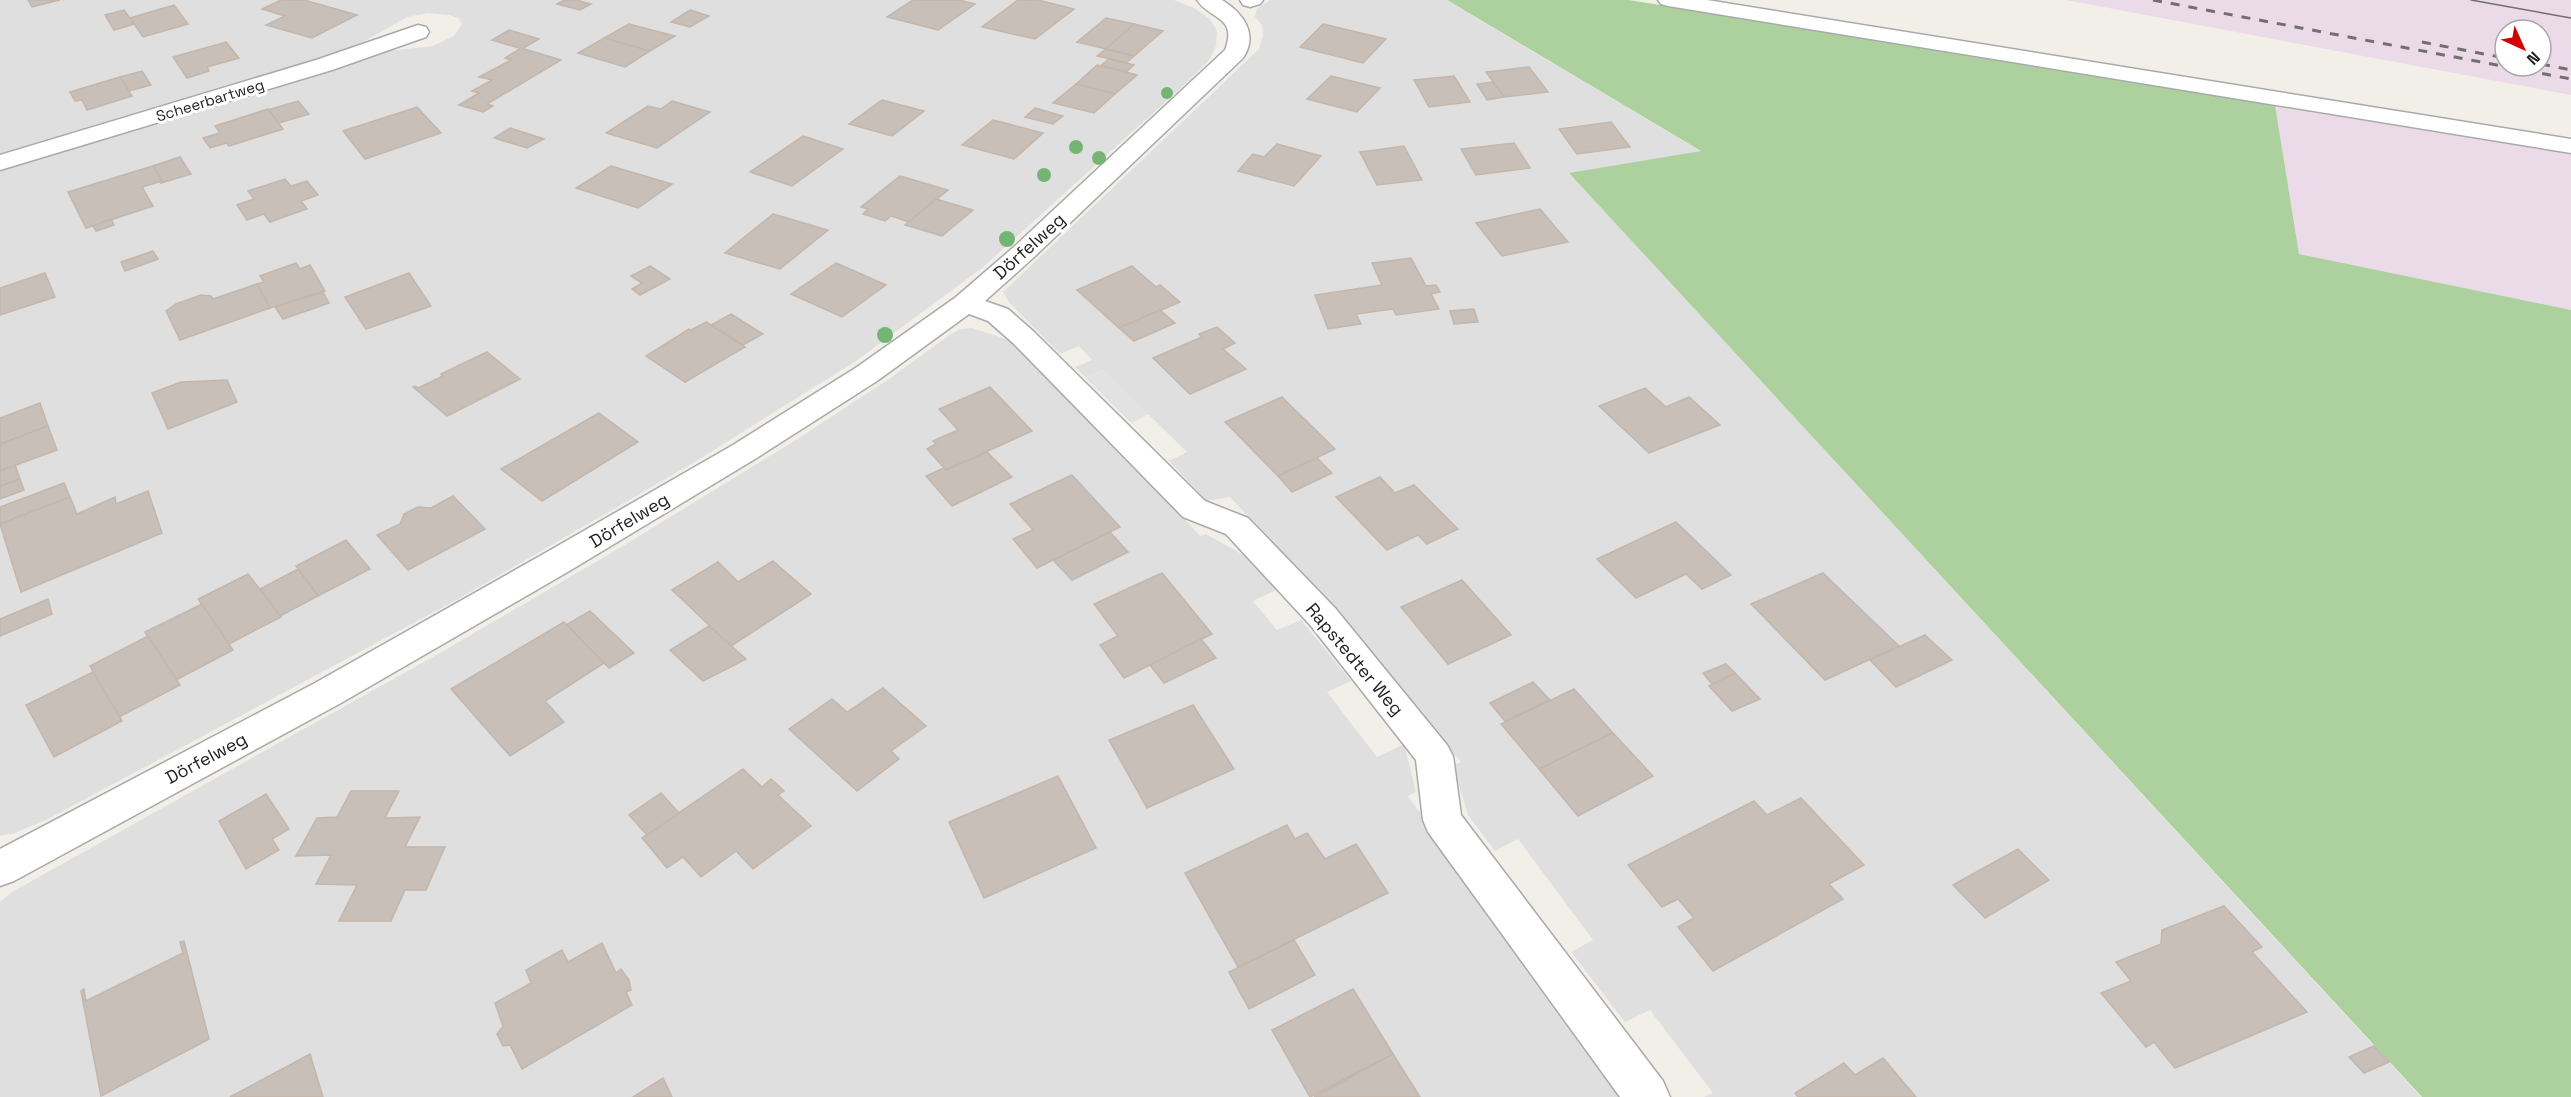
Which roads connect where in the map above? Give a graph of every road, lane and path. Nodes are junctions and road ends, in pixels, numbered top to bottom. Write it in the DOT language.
graph roads {
  1 [pos="1207,0"];
  2 [pos="1668,0"];
  3 [pos="418,32"];
  4 [pos="2571,146"];
  5 [pos="0,163"];
  6 [pos="966,303"];
  7 [pos="0,869"];
  8 [pos="1647,1097"];
  1 -- 6 [label="street, Dörfelweg"];
  2 -- 4 [label="street"];
  3 -- 5 [label="street, Scheerbartweg"];
  6 -- 7 [label="street, Dörfelweg"];
  6 -- 8 [label="street, Rapstedter Weg"];
}
